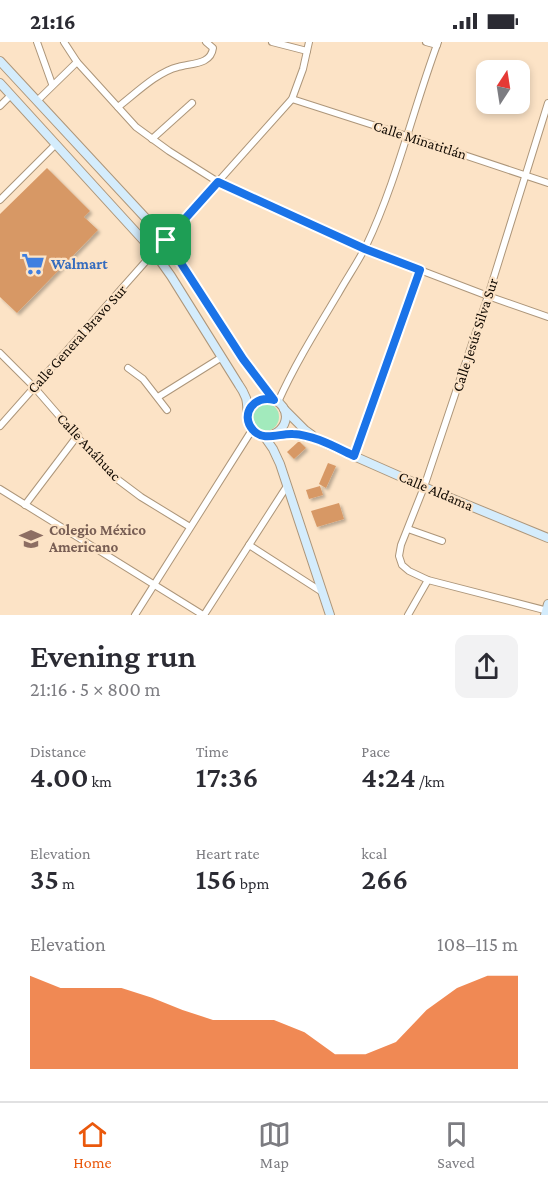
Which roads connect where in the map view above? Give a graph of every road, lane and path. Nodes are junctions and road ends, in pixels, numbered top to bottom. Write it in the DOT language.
graph roads {
  1 [pos="37,42"];
  2 [pos="64,42"];
  3 [pos="206,42"];
  4 [pos="272,42"];
  5 [pos="309,42"];
  6 [pos="426,42"];
  7 [pos="437,43"];
  8 [pos="308,51"];
  9 [pos="0,61"];
  10 [pos="77,62"];
  11 [pos="0,83"];
  12 [pos="52,84"];
  13 [pos="11,95"];
  14 [pos="292,99"];
  15 [pos="37,101"];
  16 [pos="192,103"];
  17 [pos="548,103"];
  18 [pos="0,106"];
  19 [pos="118,107"];
  20 [pos="407,136"];
  21 [pos="152,139"];
  22 [pos="56,144"];
  23 [pos="525,175"];
  24 [pos="218,182"];
  25 [pos="548,183"];
  26 [pos="0,200"];
  27 [pos="166,240"];
  28 [pos="365,249"];
  29 [pos="154,252"];
  30 [pos="420,270"];
  31 [pos="488,296"];
  32 [pos="548,316"];
  33 [pos="0,352"];
  34 [pos="222,357"];
  35 [pos="128,368"];
  36 [pos="34,387"];
  37 [pos="158,397"];
  38 [pos="279,404"];
  39 [pos="167,410"];
  40 [pos="249,412"];
  41 [pos="0,426"];
  42 [pos="252,430"];
  43 [pos="78,435"];
  44 [pos="268,436"];
  45 [pos="325,443"];
  46 [pos="354,456"];
  47 [pos="287,486"];
  48 [pos="424,487"];
  49 [pos="0,489"];
  50 [pos="25,505"];
  51 [pos="190,527"];
  52 [pos="408,529"];
  53 [pos="548,538"];
  54 [pos="442,541"];
  55 [pos="249,545"];
  56 [pos="428,580"];
  57 [pos="154,585"];
  58 [pos="323,592"];
  59 [pos="547,610"];
  60 [pos="135,615"];
  61 [pos="204,615"];
  62 [pos="330,615"];
  63 [pos="408,615"];
  1 -- 12 [label="street"];
  2 -- 10 [label="street"];
  3 -- 19 [label="street"];
  4 -- 8 [label="street"];
  5 -- 8 [label="street"];
  6 -- 7 [label="street"];
  7 -- 20 [label="street"];
  8 -- 14 [label="street"];
  9 -- 15 [label="main road, Calle Aldama"];
  10 -- 12 [label="street"];
  10 -- 19 [label="street"];
  11 -- 13 [label="main road"];
  12 -- 15 [label="street"];
  13 -- 18 [label="street"];
  13 -- 22 [label="main road"];
  14 -- 20 [label="street, Calle Minatitlán"];
  14 -- 24 [label="street"];
  15 -- 27 [label="main road, Calle Aldama"];
  16 -- 21 [label="street"];
  17 -- 23 [label="street, Calle Jesús Silva Sur"];
  19 -- 21 [label="street"];
  20 -- 23 [label="street, Calle Minatitlán"];
  20 -- 28 [label="street"];
  21 -- 24 [label="street"];
  22 -- 26 [label="street"];
  22 -- 29 [label="main road"];
  23 -- 25 [label="street, Calle Minatitlán"];
  23 -- 31 [label="street, Calle Jesús Silva Sur"];
  24 -- 27 [label="street"];
  24 -- 28 [label="street"];
  27 -- 38 [label="main road, Calle Aldama"];
  28 -- 30 [label="street"];
  28 -- 38 [label="street"];
  29 -- 34 [label="main road"];
  29 -- 36 [label="street, Calle General Bravo Sur"];
  30 -- 31 [label="street"];
  30 -- 46 [label="street"];
  31 -- 32 [label="street"];
  31 -- 48 [label="street, Calle Jesús Silva Sur"];
  33 -- 36 [label="street, Calle Anáhuac"];
  34 -- 37 [label="street"];
  34 -- 40 [label="main road"];
  35 -- 37 [label="street"];
  36 -- 41 [label="street, Calle General Bravo Sur"];
  36 -- 43 [label="street, Calle Anáhuac"];
  37 -- 39 [label="street"];
  38 -- 40 [label="main road"];
  38 -- 44 [label="main road"];
  38 -- 45 [label="main road, Calle Aldama"];
  40 -- 42 [label="main road"];
  42 -- 44 [label="main road"];
  42 -- 51 [label="street"];
  43 -- 50 [label="street"];
  43 -- 51 [label="street, Calle Anáhuac"];
  44 -- 45 [label="main road, Calle Aldama"];
  44 -- 47 [label="main road"];
  45 -- 46 [label="main road, Calle Aldama"];
  46 -- 48 [label="main road, Calle Aldama"];
  47 -- 55 [label="street"];
  47 -- 58 [label="main road"];
  48 -- 52 [label="street, Calle Jesús Silva Sur"];
  48 -- 53 [label="main road, Calle Aldama"];
  49 -- 50 [label="street"];
  50 -- 57 [label="street"];
  51 -- 57 [label="street"];
  52 -- 54 [label="street"];
  52 -- 56 [label="street, Calle Jesús Silva Sur"];
  55 -- 58 [label="street"];
  55 -- 61 [label="street"];
  56 -- 59 [label="street"];
  56 -- 63 [label="street"];
  57 -- 60 [label="street"];
  57 -- 61 [label="street"];
  58 -- 62 [label="main road"];
}
